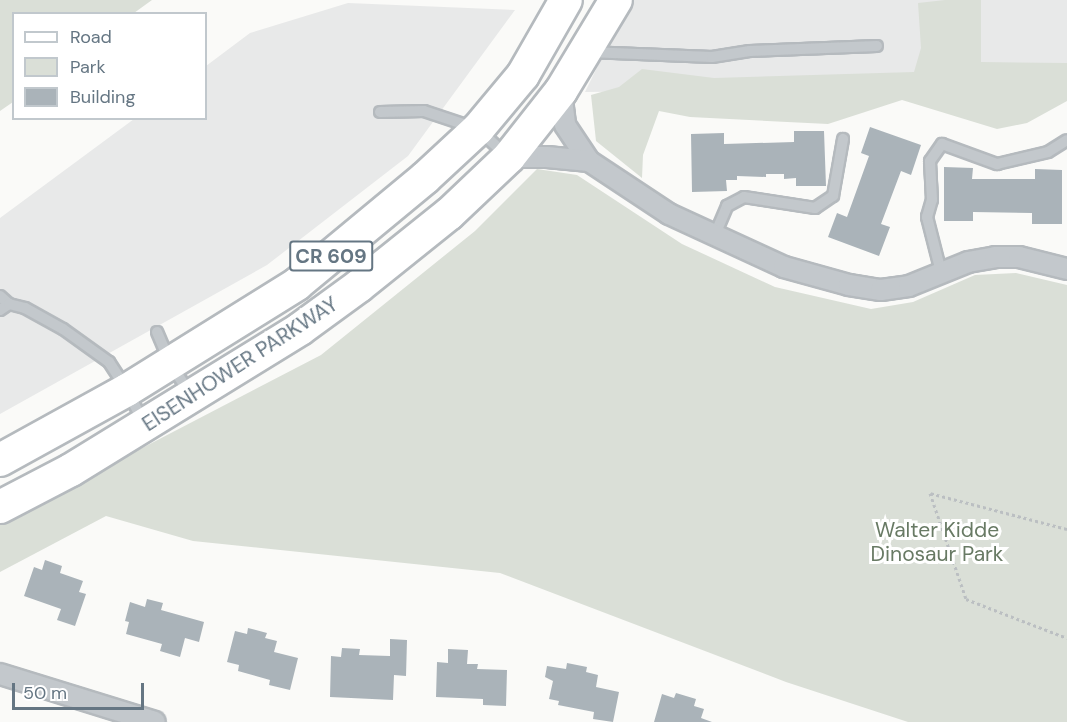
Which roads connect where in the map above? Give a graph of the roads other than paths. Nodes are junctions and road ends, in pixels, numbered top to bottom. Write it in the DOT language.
graph roads {
  1 [pos="566,0"];
  2 [pos="616,0"];
  3 [pos="877,46"];
  4 [pos="585,52"];
  5 [pos="561,91"];
  6 [pos="380,112"];
  7 [pos="478,129"];
  8 [pos="843,139"];
  9 [pos="1067,140"];
  10 [pos="509,157"];
  11 [pos="589,161"];
  12 [pos="714,237"];
  13 [pos="1066,265"];
  14 [pos="941,272"];
  15 [pos="0,296"];
  16 [pos="5,307"];
  17 [pos="158,332"];
  18 [pos="170,363"];
  19 [pos="127,390"];
  20 [pos="191,397"];
  21 [pos="145,425"];
  22 [pos="1,456"];
  23 [pos="0,507"];
  24 [pos="0,674"];
  25 [pos="155,722"];
  1 -- 7 [label="main road, EISENHOWER PARKWAY / CR 609"];
  2 -- 4 [label="main road, EISENHOWER PARKWAY / CR 609"];
  3 -- 4 [label="lane"];
  4 -- 5 [label="main road, EISENHOWER PARKWAY / CR 609"];
  5 -- 10 [label="main road, EISENHOWER PARKWAY / CR 609"];
  5 -- 11 [label="street"];
  6 -- 7 [label="lane"];
  7 -- 10 [label="lane"];
  7 -- 18 [label="main road, EISENHOWER PARKWAY / CR 609"];
  8 -- 12 [label="lane"];
  9 -- 14 [label="lane"];
  10 -- 11 [label="street"];
  10 -- 20 [label="main road, EISENHOWER PARKWAY / CR 609"];
  11 -- 12 [label="street"];
  12 -- 14 [label="street"];
  13 -- 14 [label="street"];
  15 -- 16 [label="lane"];
  16 -- 19 [label="lane"];
  17 -- 18 [label="lane"];
  18 -- 19 [label="main road, EISENHOWER PARKWAY / CR 609"];
  18 -- 20 [label="lane"];
  19 -- 21 [label="lane"];
  19 -- 22 [label="main road, EISENHOWER PARKWAY / CR 609"];
  20 -- 21 [label="main road, EISENHOWER PARKWAY / CR 609"];
  21 -- 23 [label="main road, EISENHOWER PARKWAY / CR 609"];
  24 -- 25 [label="street"];
}
